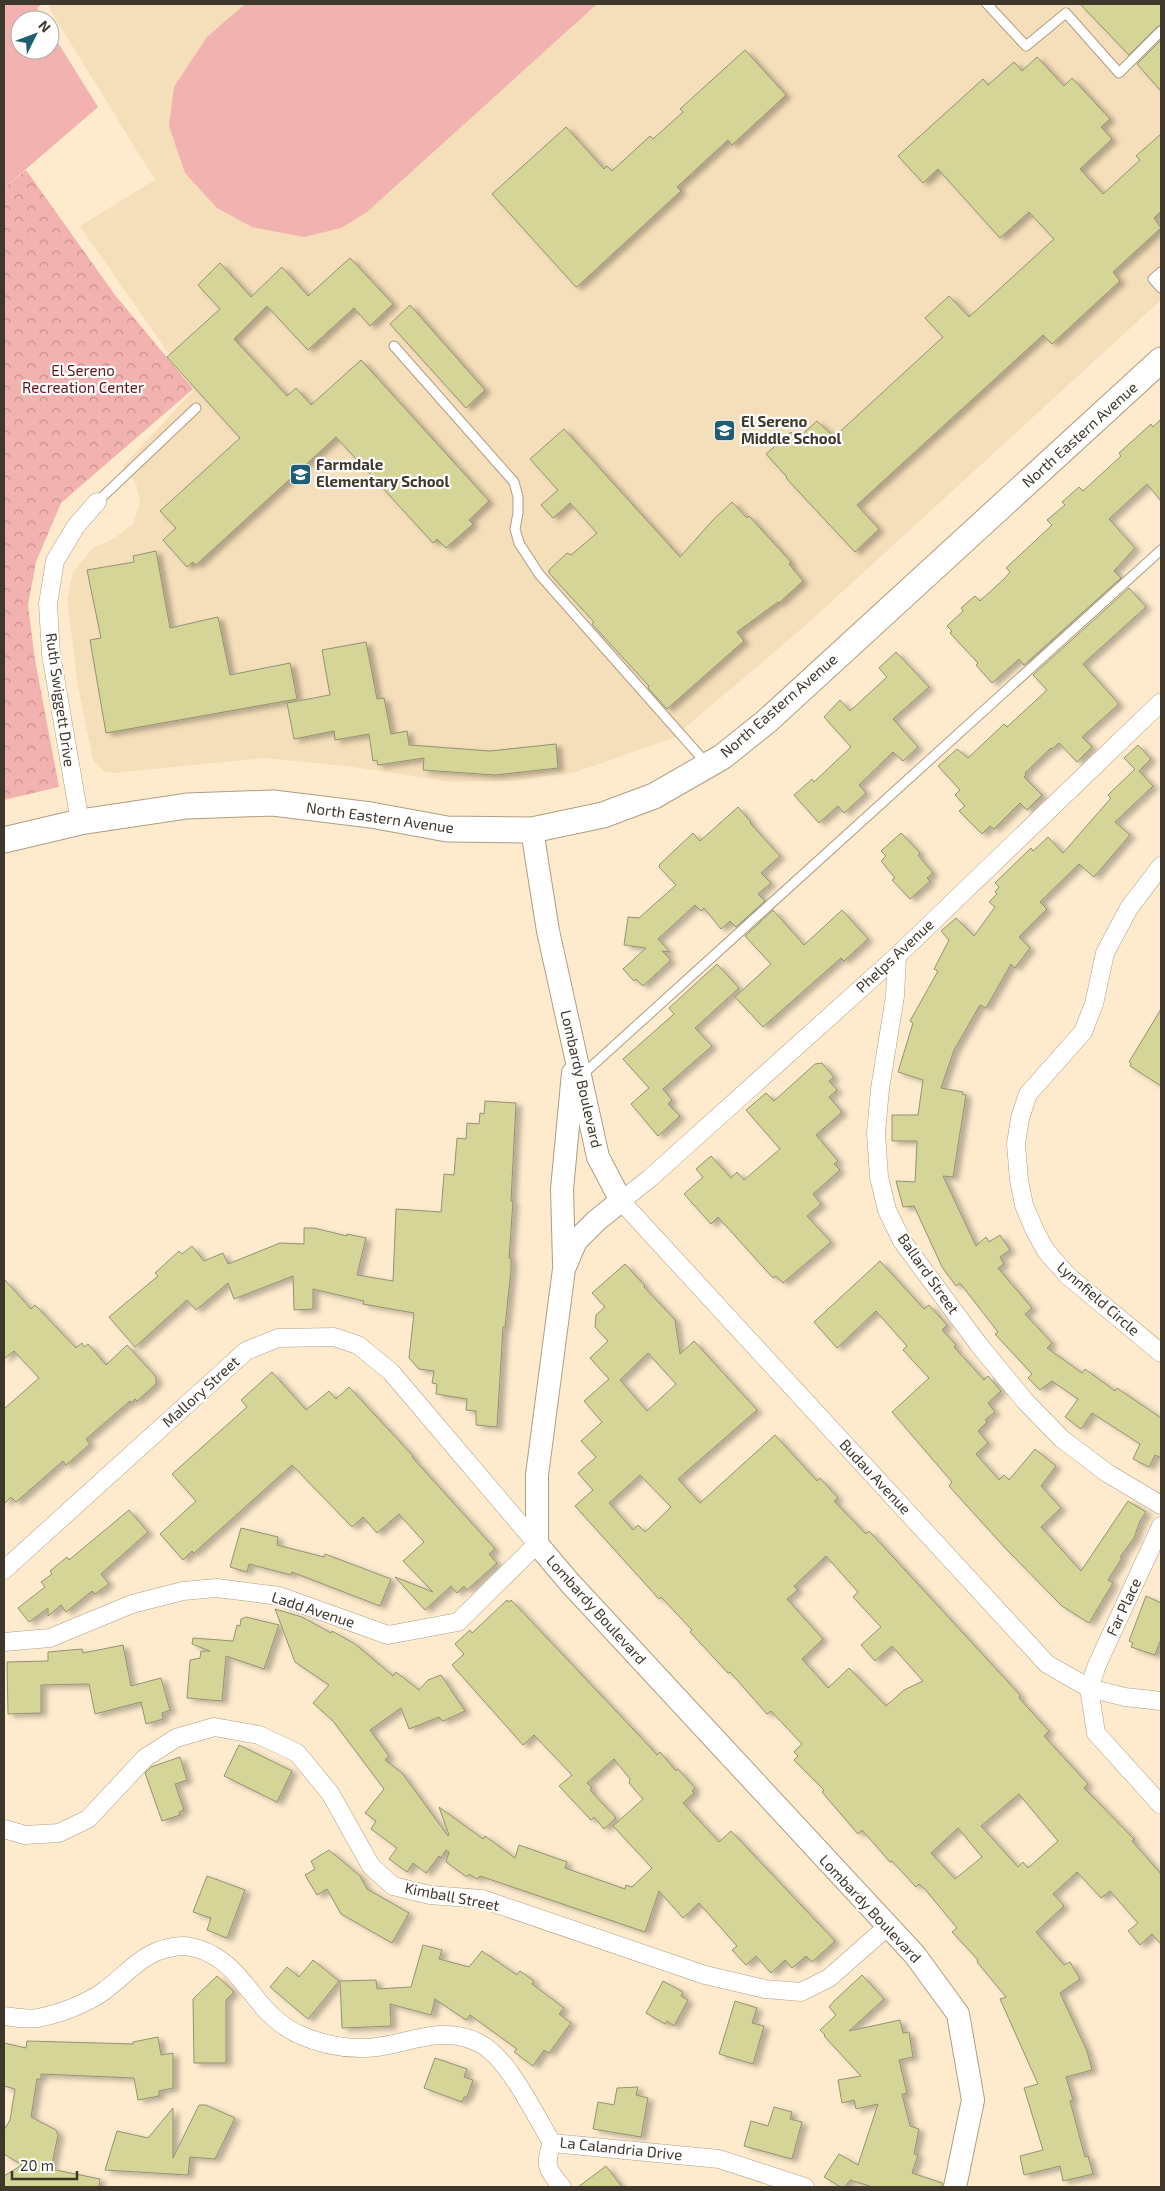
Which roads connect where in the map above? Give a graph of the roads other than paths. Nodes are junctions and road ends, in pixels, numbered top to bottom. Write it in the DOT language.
graph roads {
  1 [pos="987,4"];
  2 [pos="1161,31"];
  3 [pos="1161,272"];
  4 [pos="1161,288"];
  5 [pos="394,346"];
  6 [pos="1161,360"];
  7 [pos="196,408"];
  8 [pos="97,502"];
  9 [pos="1161,550"];
  10 [pos="1161,702"];
  11 [pos="709,765"];
  12 [pos="80,822"];
  13 [pos="532,830"];
  14 [pos="4,840"];
  15 [pos="1161,866"];
  16 [pos="897,956"];
  17 [pos="575,1052"];
  18 [pos="580,1077"];
  19 [pos="621,1200"];
  20 [pos="564,1269"];
  21 [pos="1161,1353"];
  22 [pos="1161,1505"];
  23 [pos="1161,1526"];
  24 [pos="537,1544"];
  25 [pos="4,1570"];
  26 [pos="4,1642"];
  27 [pos="1089,1688"];
  28 [pos="1161,1701"];
  29 [pos="1161,1805"];
  30 [pos="4,1828"];
  31 [pos="887,1927"];
  32 [pos="4,2016"];
  33 [pos="552,2143"];
  34 [pos="562,2187"];
  35 [pos="805,2187"];
  36 [pos="955,2187"];
  1 -- 2 [label="lane"];
  3 -- 4 [label="lane"];
  5 -- 11 [label="lane"];
  6 -- 11 [label="main road, North Eastern Avenue"];
  7 -- 8 [label="lane"];
  8 -- 12 [label="street, Ruth Swiggett Drive"];
  9 -- 18 [label="lane"];
  10 -- 16 [label="street, Phelps Avenue"];
  11 -- 13 [label="main road, North Eastern Avenue"];
  12 -- 13 [label="main road, North Eastern Avenue"];
  12 -- 14 [label="main road, North Eastern Avenue"];
  13 -- 17 [label="street, Lombardy Boulevard"];
  15 -- 21 [label="street, Lynnfield Circle"];
  16 -- 19 [label="street, Phelps Avenue"];
  16 -- 22 [label="street, Ballard Street"];
  17 -- 18 [label="street, Lombardy Boulevard"];
  17 -- 20 [label="street"];
  18 -- 19 [label="street, Lombardy Boulevard"];
  19 -- 20 [label="street, Lombardy Boulevard"];
  19 -- 27 [label="street, Budau Avenue"];
  20 -- 24 [label="street, Lombardy Boulevard"];
  23 -- 27 [label="street, Far Place"];
  24 -- 25 [label="street, Mallory Street"];
  24 -- 26 [label="street, Ladd Avenue"];
  24 -- 31 [label="street, Lombardy Boulevard"];
  27 -- 28 [label="street, Budau Avenue"];
  27 -- 29 [label="street"];
  30 -- 31 [label="street, Kimball Street"];
  31 -- 36 [label="street, Lombardy Boulevard"];
  32 -- 33 [label="street, La Calandria Drive"];
  33 -- 34 [label="street"];
  33 -- 35 [label="street, La Calandria Drive"];
}
